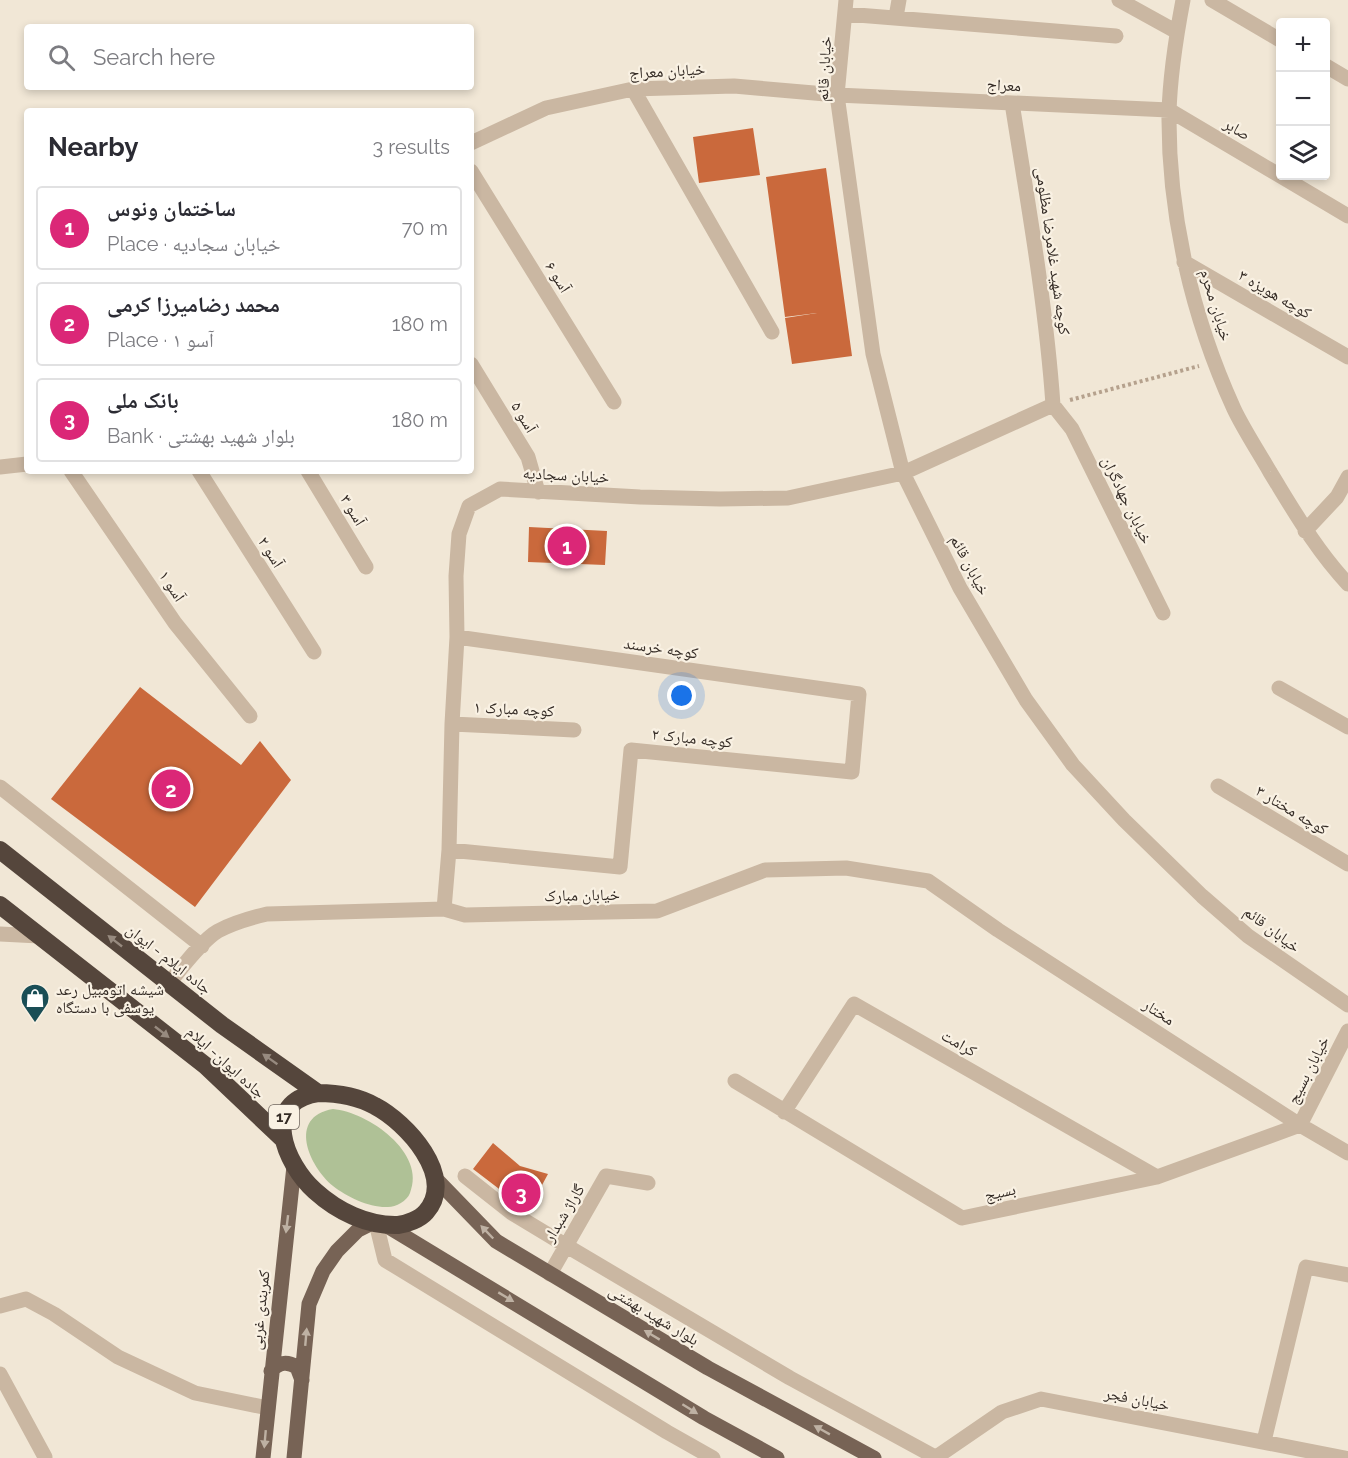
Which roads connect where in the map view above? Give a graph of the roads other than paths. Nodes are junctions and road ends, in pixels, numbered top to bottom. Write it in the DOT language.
graph roads {
  1 [pos="899,0"];
  2 [pos="1119,0"];
  3 [pos="1183,0"];
  4 [pos="1212,0"];
  5 [pos="846,7"];
  6 [pos="896,17"];
  7 [pos="1177,32"];
  8 [pos="1116,36"];
  9 [pos="1276,37"];
  10 [pos="1330,68"];
  11 [pos="1348,79"];
  12 [pos="633,89"];
  13 [pos="837,95"];
  14 [pos="1012,104"];
  15 [pos="1169,110"];
  16 [pos="474,141"];
  17 [pos="474,176"];
  18 [pos="1348,216"];
  19 [pos="1184,262"];
  20 [pos="772,332"];
  21 [pos="1348,357"];
  22 [pos="474,369"];
  23 [pos="614,402"];
  24 [pos="1053,405"];
  25 [pos="24,464"];
  26 [pos="0,467"];
  27 [pos="903,472"];
  28 [pos="73,474"];
  29 [pos="201,474"];
  30 [pos="310,474"];
  31 [pos="1348,477"];
  32 [pos="538,492"];
  33 [pos="1342,500"];
  34 [pos="1305,531"];
  35 [pos="366,567"];
  36 [pos="1348,584"];
  37 [pos="1163,613"];
  38 [pos="457,637"];
  39 [pos="314,652"];
  40 [pos="1279,688"];
  41 [pos="859,694"];
  42 [pos="250,716"];
  43 [pos="452,724"];
  44 [pos="1348,727"];
  45 [pos="574,730"];
  46 [pos="1218,786"];
  47 [pos="0,787"];
  48 [pos="0,850"];
  49 [pos="448,850"];
  50 [pos="1348,864"];
  51 [pos="0,905"];
  52 [pos="444,909"];
  53 [pos="998,930"];
  54 [pos="0,934"];
  55 [pos="39,936"];
  56 [pos="202,945"];
  57 [pos="169,984"];
  58 [pos="1348,1005"];
  59 [pos="1348,1032"];
  60 [pos="735,1081"];
  61 [pos="318,1093"];
  62 [pos="784,1112"];
  63 [pos="1300,1125"];
  64 [pos="283,1139"];
  65 [pos="1348,1153"];
  66 [pos="294,1166"];
  67 [pos="465,1176"];
  68 [pos="434,1177"];
  69 [pos="1157,1177"];
  70 [pos="648,1183"];
  71 [pos="377,1223"];
  72 [pos="565,1245"];
  73 [pos="550,1274"];
  74 [pos="1348,1275"];
  75 [pos="0,1306"];
  76 [pos="272,1371"];
  77 [pos="0,1374"];
  78 [pos="303,1380"];
  79 [pos="268,1408"];
  80 [pos="1264,1441"];
  81 [pos="45,1457"];
  82 [pos="263,1458"];
  83 [pos="294,1458"];
  84 [pos="713,1458"];
  85 [pos="777,1458"];
  86 [pos="874,1458"];
  87 [pos="936,1458"];
  88 [pos="1345,1458"];
  1 -- 6 [label="street"];
  2 -- 7 [label="street"];
  3 -- 7 [label="street, خیابان محرم"];
  4 -- 9 [label="street"];
  5 -- 6 [label="street"];
  5 -- 13 [label="street, خیابان قائم"];
  6 -- 8 [label="street"];
  7 -- 15 [label="street, خیابان محرم"];
  10 -- 11 [label="street"];
  12 -- 13 [label="street, خیابان معراج"];
  12 -- 16 [label="street, خیابان معراج"];
  12 -- 20 [label="street"];
  13 -- 14 [label="street, معراج"];
  13 -- 27 [label="street, خیابان قائم"];
  14 -- 15 [label="street, معراج"];
  14 -- 24 [label="street, کوچه شهید غلامرضا مظلومی"];
  15 -- 18 [label="street, صابر"];
  15 -- 19 [label="street, خیابان محرم"];
  17 -- 23 [label="street, آسو ۶"];
  19 -- 21 [label="street, کوچه هویزه ۳"];
  19 -- 34 [label="street, خیابان محرم"];
  22 -- 32 [label="street, آسو ۵"];
  24 -- 27 [label="street, خیابان سجادیه"];
  24 -- 37 [label="street, خیابان جهادگران"];
  25 -- 26 [label="street"];
  27 -- 32 [label="street, خیابان سجادیه"];
  27 -- 58 [label="street, خیابان قائم"];
  28 -- 42 [label="street, آسو ۱"];
  29 -- 39 [label="street, آسو ۲"];
  30 -- 35 [label="street, آسو ۳"];
  31 -- 33 [label="street"];
  32 -- 38 [label="street, خیابان سجادیه"];
  33 -- 34 [label="street"];
  34 -- 36 [label="street, خیابان محرم"];
  38 -- 41 [label="street, کوچه خرسند"];
  38 -- 43 [label="street, خیابان سجادیه"];
  40 -- 44 [label="street"];
  41 -- 49 [label="street, کوچه مبارک ۲"];
  43 -- 45 [label="street, کوچه مبارک ۱"];
  43 -- 49 [label="street, خیابان سجادیه"];
  46 -- 50 [label="street, کوچه مختار ۳"];
  47 -- 56 [label="street"];
  57 -- 48 [label="highway, جاده ایلام - ایوان / 17, one-way"];
  49 -- 52 [label="street, خیابان سجادیه"];
  51 -- 55 [label="highway, جاده ایوان- ایلام / 17"];
  52 -- 53 [label="street, خیابان مبارک"];
  52 -- 56 [label="street, خیابان مبارک"];
  53 -- 63 [label="street, مختار"];
  54 -- 55 [label="street"];
  55 -- 64 [label="highway, جاده ایوان- ایلام / 17, one-way"];
  56 -- 57 [label="street, خیابان مبارک"];
  61 -- 57 [label="highway, جاده ایلام - ایوان / 17, one-way"];
  59 -- 63 [label="street, خیابان بسیج"];
  60 -- 62 [label="street, بسیج"];
  61 -- 64 [label="highway, 17"];
  61 -- 68 [label="highway, 17"];
  62 -- 69 [label="street, بسیج"];
  62 -- 69 [label="street, کرامت"];
  63 -- 65 [label="street"];
  63 -- 69 [label="street, بسیج"];
  64 -- 66 [label="highway, 17"];
  66 -- 71 [label="highway, 17"];
  66 -- 76 [label="main road, کمربندی غربی / 17, one-way"];
  67 -- 72 [label="street"];
  68 -- 71 [label="highway, 17"];
  73 -- 68 [label="main road, بلوار شهید بهشتی, one-way"];
  70 -- 72 [label="street, گاراژ شبدار"];
  78 -- 71 [label="main road, 17, one-way"];
  71 -- 84 [label="street"];
  71 -- 85 [label="main road, one-way"];
  72 -- 73 [label="street, گاراژ شبدار"];
  72 -- 87 [label="street"];
  86 -- 73 [label="main road, بلوار شهید بهشتی, one-way"];
  74 -- 80 [label="street"];
  75 -- 79 [label="street"];
  76 -- 78 [label="main road"];
  76 -- 79 [label="main road, کمربندی غربی / 17"];
  77 -- 81 [label="street"];
  78 -- 83 [label="main road, 17"];
  79 -- 82 [label="main road, کمربندی غربی / 17, one-way"];
  80 -- 87 [label="street, خیابان فجر"];
  80 -- 88 [label="street, خیابان فجر"];
}
